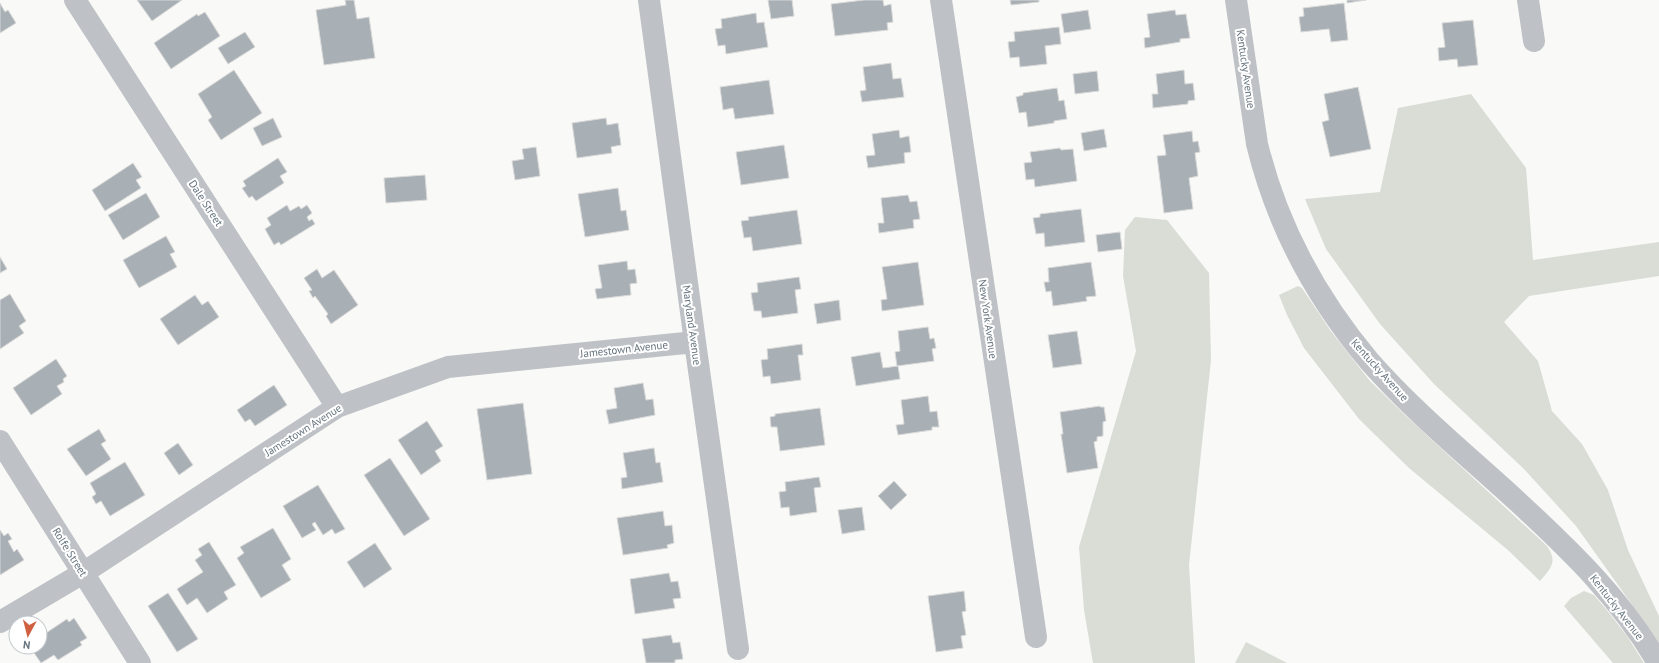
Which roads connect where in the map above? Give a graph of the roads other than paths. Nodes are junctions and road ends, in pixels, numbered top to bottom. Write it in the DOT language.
graph roads {
  1 [pos="75,0"];
  2 [pos="649,0"];
  3 [pos="941,0"];
  4 [pos="1236,0"];
  5 [pos="1528,0"];
  6 [pos="1534,42"];
  7 [pos="694,342"];
  8 [pos="337,407"];
  9 [pos="0,441"];
  10 [pos="83,574"];
  11 [pos="0,622"];
  12 [pos="1036,637"];
  13 [pos="738,650"];
  14 [pos="140,663"];
  15 [pos="1658,663"];
  1 -- 8 [label="street, Dale Street"];
  2 -- 7 [label="street, Maryland Avenue"];
  3 -- 12 [label="street, New York Avenue"];
  4 -- 15 [label="street, Kentucky Avenue"];
  5 -- 6 [label="street"];
  7 -- 8 [label="street, Jamestown Avenue"];
  7 -- 13 [label="street, Maryland Avenue"];
  8 -- 10 [label="street, Jamestown Avenue"];
  9 -- 10 [label="street, Rolfe Street"];
  10 -- 11 [label="street, Jamestown Avenue"];
  10 -- 14 [label="street, Rolfe Street"];
}
